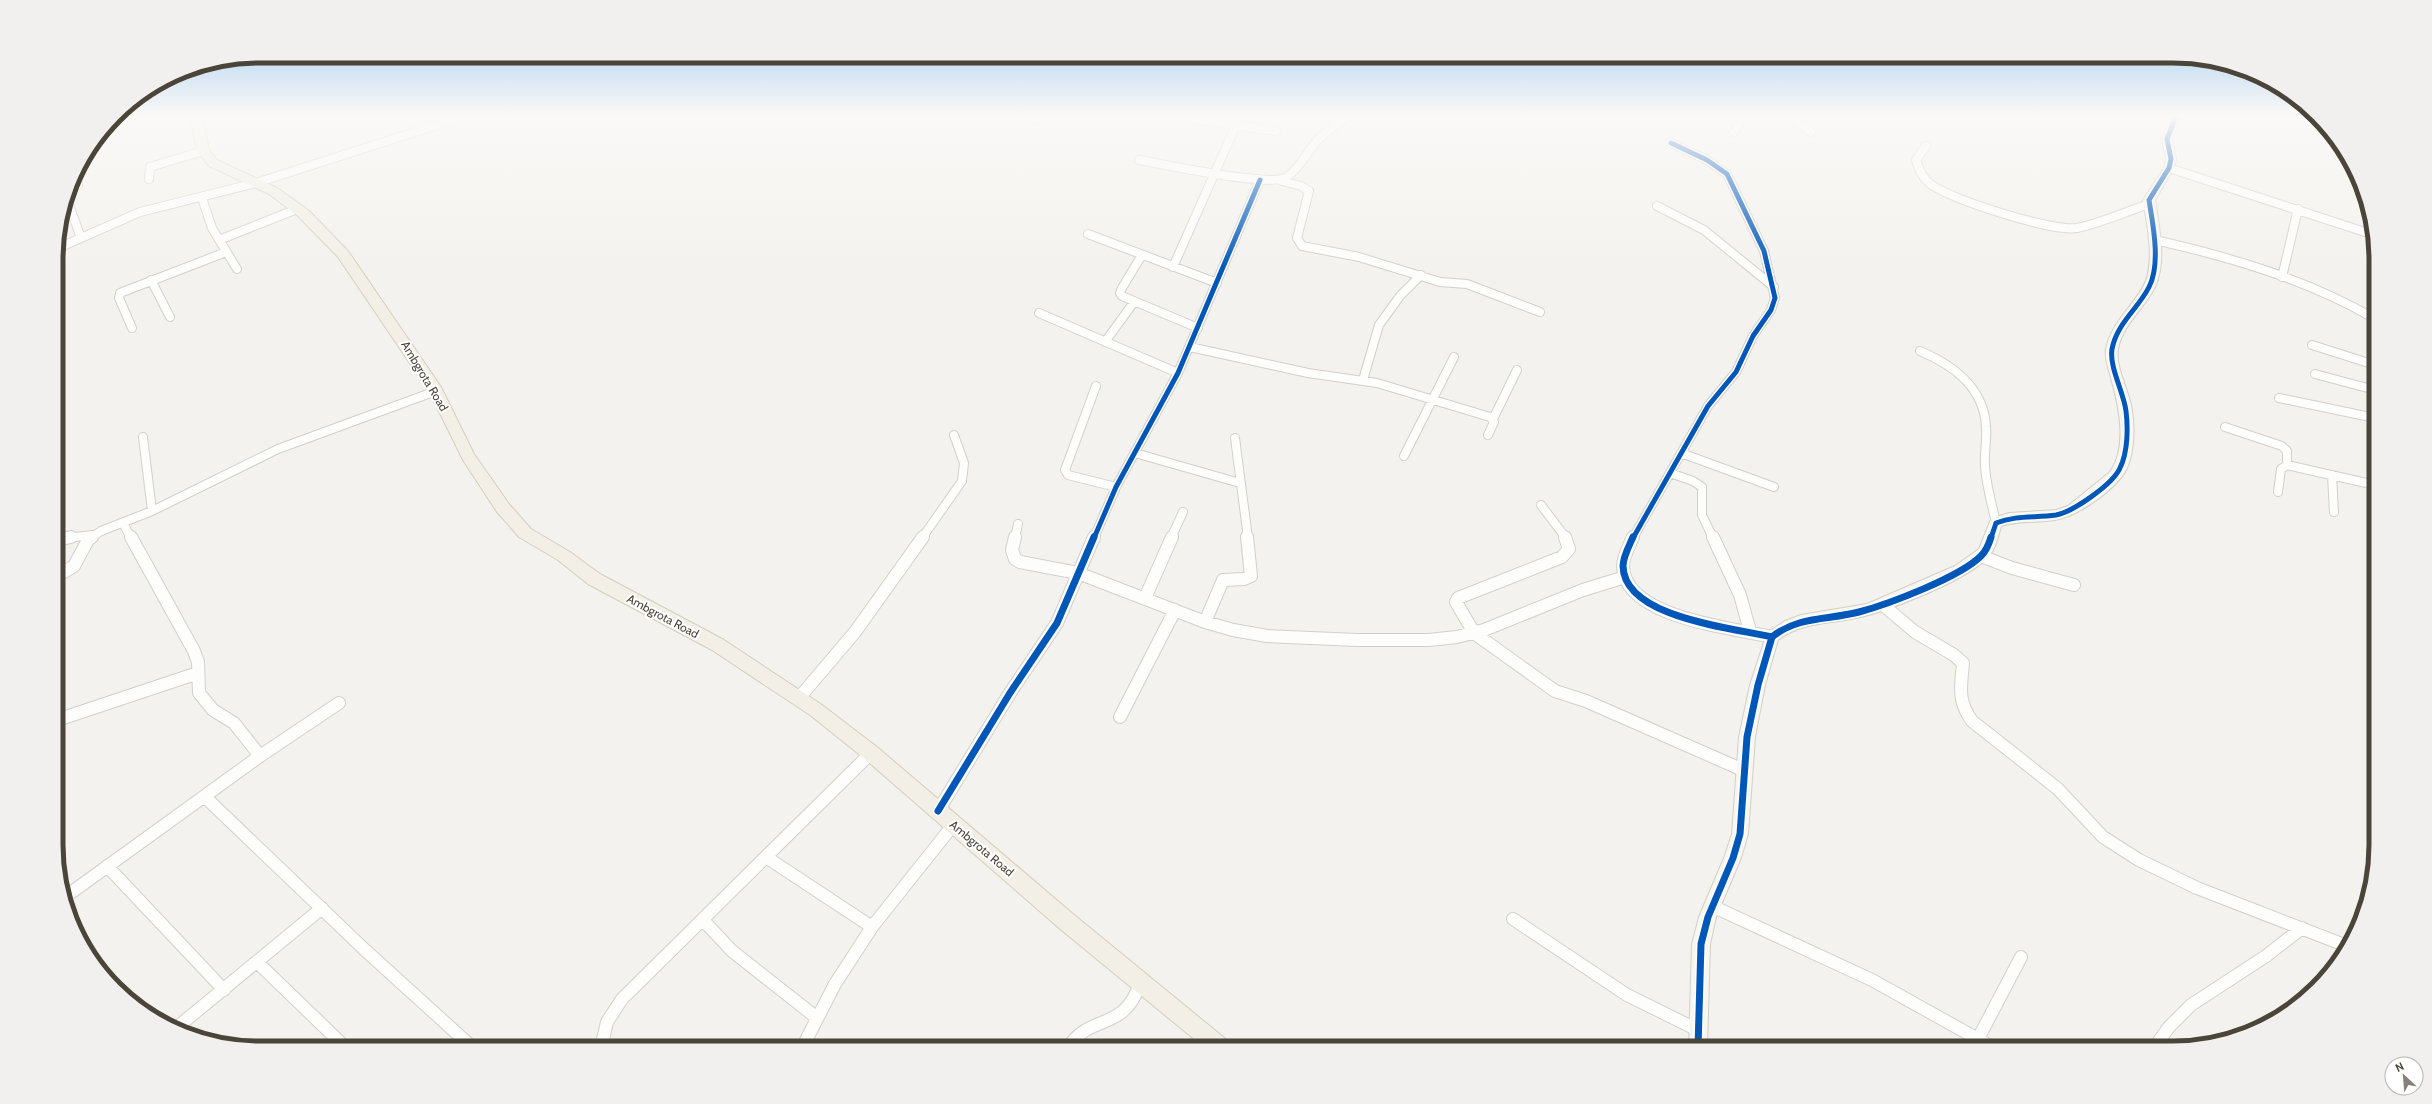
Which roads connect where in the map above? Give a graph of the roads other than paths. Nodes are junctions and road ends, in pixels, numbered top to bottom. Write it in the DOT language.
graph roads {
  1 [pos="150,168"];
  2 [pos="223,168"];
  3 [pos="304,168"];
  4 [pos="1187,168"];
  5 [pos="1217,168"];
  6 [pos="1295,168"];
  7 [pos="1718,168"];
  8 [pos="1918,168"];
  9 [pos="2169,168"];
  10 [pos="1215,172"];
  11 [pos="149,179"];
  12 [pos="1260,180"];
  13 [pos="1282,180"];
  14 [pos="256,183"];
  15 [pos="202,198"];
  16 [pos="2149,204"];
  17 [pos="1657,206"];
  18 [pos="70,208"];
  19 [pos="297,209"];
  20 [pos="2298,209"];
  21 [pos="2367,233"];
  22 [pos="1088,234"];
  23 [pos="81,238"];
  24 [pos="219,240"];
  25 [pos="2155,240"];
  26 [pos="63,246"];
  27 [pos="226,252"];
  28 [pos="1142,255"];
  29 [pos="1173,267"];
  30 [pos="237,270"];
  31 [pos="1421,275"];
  32 [pos="2282,277"];
  33 [pos="151,280"];
  34 [pos="1217,283"];
  35 [pos="1774,287"];
  36 [pos="1134,302"];
  37 [pos="1540,312"];
  38 [pos="1039,313"];
  39 [pos="2369,316"];
  40 [pos="170,317"];
  41 [pos="132,328"];
  42 [pos="1198,328"];
  43 [pos="1105,342"];
  44 [pos="2312,345"];
  45 [pos="1190,347"];
  46 [pos="1920,351"];
  47 [pos="1454,358"];
  48 [pos="2369,363"];
  49 [pos="1517,370"];
  50 [pos="1178,373"];
  51 [pos="2315,374"];
  52 [pos="1364,380"];
  53 [pos="1096,386"];
  54 [pos="2369,388"];
  55 [pos="436,391"];
  56 [pos="2279,398"];
  57 [pos="1432,399"];
  58 [pos="2369,417"];
  59 [pos="1493,419"];
  60 [pos="2225,427"];
  61 [pos="954,434"];
  62 [pos="1488,434"];
  63 [pos="143,437"];
  64 [pos="1235,438"];
  65 [pos="1681,452"];
  66 [pos="1135,453"];
  67 [pos="1404,456"];
  68 [pos="2287,465"];
  69 [pos="1670,473"];
  70 [pos="2332,475"];
  71 [pos="1240,483"];
  72 [pos="2369,484"];
  73 [pos="1116,486"];
  74 [pos="1774,487"];
  75 [pos="2278,492"];
  76 [pos="1541,505"];
  77 [pos="152,512"];
  78 [pos="1184,512"];
  79 [pos="2334,512"];
  80 [pos="123,523"];
  81 [pos="1996,523"];
  82 [pos="1018,524"];
  83 [pos="93,535"];
  84 [pos="63,539"];
  85 [pos="1981,556"];
  86 [pos="63,572"];
  87 [pos="1078,573"];
  88 [pos="1625,577"];
  89 [pos="2074,585"];
  90 [pos="1145,598"];
  91 [pos="1882,605"];
  92 [pos="1174,610"];
  93 [pos="1205,622"];
  94 [pos="1750,631"];
  95 [pos="1474,633"];
  96 [pos="1772,637"];
  97 [pos="198,672"];
  98 [pos="799,698"];
  99 [pos="339,703"];
  100 [pos="1120,717"];
  101 [pos="63,718"];
  102 [pos="871,753"];
  103 [pos="260,756"];
  104 [pos="1743,770"];
  105 [pos="205,797"];
  106 [pos="938,811"];
  107 [pos="954,824"];
  108 [pos="766,857"];
  109 [pos="107,866"];
  110 [pos="69,893"];
  111 [pos="1712,906"];
  112 [pos="322,908"];
  113 [pos="1513,919"];
  114 [pos="703,920"];
  115 [pos="872,927"];
  116 [pos="2302,928"];
  117 [pos="2342,944"];
  118 [pos="2021,957"];
  119 [pos="257,962"];
  120 [pos="1141,981"];
  121 [pos="224,990"];
  122 [pos="817,1018"];
  123 [pos="181,1025"];
  124 [pos="1700,1031"];
  125 [pos="1978,1039"];
  126 [pos="339,1041"];
  127 [pos="465,1041"];
  128 [pos="602,1041"];
  129 [pos="806,1041"];
  130 [pos="1072,1041"];
  131 [pos="1213,1041"];
  132 [pos="1699,1041"];
  133 [pos="1982,1041"];
  134 [pos="2159,1041"];
  1 -- 11 [label="street"];
  2 -- 14 [label="main road, Ambgrota Road"];
  3 -- 14 [label="street"];
  4 -- 10 [label="street"];
  5 -- 10 [label="street"];
  6 -- 13 [label="street"];
  7 -- 35 [label="street"];
  8 -- 16 [label="street"];
  9 -- 16 [label="street"];
  9 -- 20 [label="street"];
  10 -- 12 [label="street"];
  10 -- 29 [label="street"];
  12 -- 13 [label="street"];
  12 -- 34 [label="street"];
  13 -- 31 [label="street"];
  14 -- 15 [label="street"];
  14 -- 19 [label="main road, Ambgrota Road"];
  15 -- 23 [label="street"];
  15 -- 24 [label="street"];
  16 -- 25 [label="street"];
  17 -- 35 [label="street"];
  18 -- 23 [label="street"];
  19 -- 24 [label="street"];
  19 -- 55 [label="main road, Ambgrota Road"];
  20 -- 21 [label="street"];
  20 -- 32 [label="street"];
  22 -- 28 [label="street"];
  23 -- 26 [label="street"];
  24 -- 27 [label="street"];
  25 -- 32 [label="street"];
  25 -- 81 [label="street"];
  27 -- 30 [label="street"];
  27 -- 33 [label="street"];
  28 -- 29 [label="street"];
  28 -- 36 [label="street"];
  29 -- 34 [label="street"];
  31 -- 37 [label="street"];
  31 -- 52 [label="street"];
  32 -- 39 [label="street"];
  33 -- 40 [label="street"];
  33 -- 41 [label="street"];
  34 -- 42 [label="street"];
  35 -- 65 [label="street"];
  36 -- 42 [label="street"];
  36 -- 43 [label="street"];
  38 -- 43 [label="street"];
  42 -- 45 [label="street"];
  43 -- 50 [label="street"];
  44 -- 48 [label="street"];
  45 -- 50 [label="street"];
  45 -- 52 [label="street"];
  46 -- 81 [label="street"];
  47 -- 57 [label="street"];
  49 -- 59 [label="street"];
  50 -- 66 [label="street"];
  51 -- 54 [label="street"];
  52 -- 57 [label="street"];
  53 -- 73 [label="street"];
  55 -- 77 [label="street"];
  55 -- 98 [label="main road, Ambgrota Road"];
  56 -- 58 [label="street"];
  57 -- 59 [label="street"];
  57 -- 67 [label="street"];
  59 -- 62 [label="street"];
  60 -- 68 [label="street"];
  61 -- 98 [label="street"];
  63 -- 77 [label="street"];
  64 -- 71 [label="street"];
  65 -- 69 [label="street"];
  65 -- 74 [label="street"];
  66 -- 71 [label="street"];
  66 -- 73 [label="street"];
  68 -- 70 [label="street"];
  68 -- 75 [label="street"];
  69 -- 88 [label="street"];
  69 -- 94 [label="street"];
  70 -- 72 [label="street"];
  70 -- 79 [label="street"];
  71 -- 93 [label="street"];
  73 -- 87 [label="street"];
  76 -- 95 [label="street"];
  77 -- 80 [label="street"];
  78 -- 90 [label="street"];
  80 -- 83 [label="street"];
  80 -- 97 [label="street"];
  81 -- 85 [label="street"];
  82 -- 87 [label="street"];
  83 -- 84 [label="street"];
  83 -- 86 [label="street"];
  85 -- 89 [label="street"];
  85 -- 91 [label="street"];
  87 -- 90 [label="street"];
  87 -- 106 [label="street"];
  88 -- 94 [label="street"];
  88 -- 95 [label="street"];
  90 -- 92 [label="street"];
  91 -- 96 [label="street"];
  91 -- 116 [label="street"];
  92 -- 93 [label="street"];
  92 -- 100 [label="street"];
  93 -- 95 [label="street"];
  94 -- 96 [label="street"];
  95 -- 104 [label="street"];
  96 -- 104 [label="street"];
  97 -- 101 [label="street"];
  97 -- 103 [label="street"];
  98 -- 102 [label="main road, Ambgrota Road"];
  99 -- 103 [label="street"];
  102 -- 106 [label="main road, Ambgrota Road"];
  102 -- 108 [label="street"];
  103 -- 105 [label="street"];
  104 -- 111 [label="street"];
  105 -- 109 [label="street"];
  105 -- 112 [label="street"];
  106 -- 107 [label="main road, Ambgrota Road"];
  107 -- 115 [label="street"];
  107 -- 120 [label="main road, Ambgrota Road"];
  108 -- 114 [label="street"];
  108 -- 115 [label="street"];
  109 -- 110 [label="street"];
  109 -- 121 [label="street"];
  111 -- 124 [label="street"];
  111 -- 125 [label="street"];
  112 -- 119 [label="street"];
  112 -- 127 [label="street"];
  113 -- 124 [label="street"];
  114 -- 122 [label="street"];
  114 -- 128 [label="street"];
  115 -- 122 [label="street"];
  116 -- 117 [label="street"];
  116 -- 134 [label="street"];
  118 -- 125 [label="street"];
  119 -- 121 [label="street"];
  119 -- 126 [label="street"];
  120 -- 130 [label="street"];
  120 -- 131 [label="main road, Ambgrota Road"];
  121 -- 123 [label="street"];
  122 -- 129 [label="street"];
  124 -- 132 [label="street"];
  125 -- 133 [label="street"];
}
